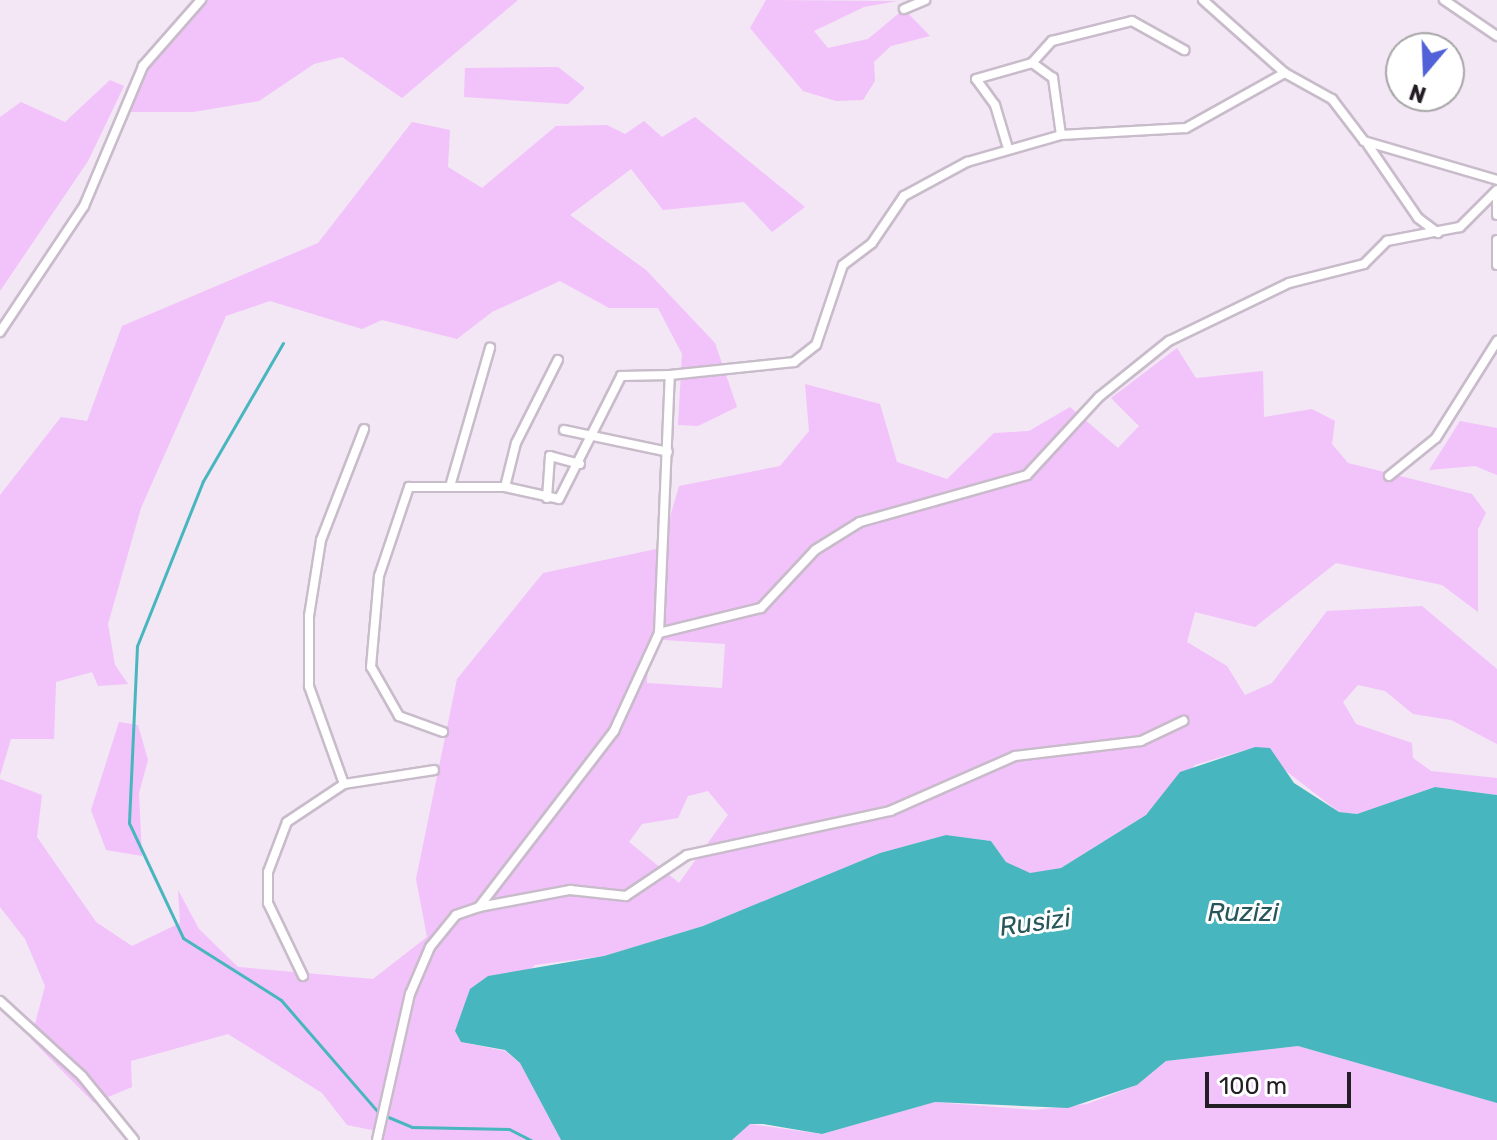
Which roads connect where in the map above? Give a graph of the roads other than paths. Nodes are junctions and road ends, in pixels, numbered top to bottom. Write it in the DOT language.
graph roads {
  1 [pos="201,0"];
  2 [pos="925,0"];
  3 [pos="1203,0"];
  4 [pos="1444,0"];
  5 [pos="904,9"];
  6 [pos="1497,36"];
  7 [pos="1184,50"];
  8 [pos="1032,63"];
  9 [pos="1285,73"];
  10 [pos="1061,135"];
  11 [pos="1364,141"];
  12 [pos="1007,145"];
  13 [pos="1497,180"];
  14 [pos="1497,190"];
  15 [pos="1497,198"];
  16 [pos="1497,215"];
  17 [pos="1439,233"];
  18 [pos="1497,240"];
  19 [pos="1497,265"];
  20 [pos="0,332"];
  21 [pos="1497,341"];
  22 [pos="490,348"];
  23 [pos="558,360"];
  24 [pos="670,375"];
  25 [pos="364,429"];
  26 [pos="564,430"];
  27 [pos="591,438"];
  28 [pos="668,452"];
  29 [pos="580,464"];
  30 [pos="1389,476"];
  31 [pos="451,483"];
  32 [pos="505,487"];
  33 [pos="547,498"];
  34 [pos="659,633"];
  35 [pos="1183,721"];
  36 [pos="443,732"];
  37 [pos="434,770"];
  38 [pos="344,784"];
  39 [pos="479,907"];
  40 [pos="303,976"];
  41 [pos="0,1001"];
  42 [pos="134,1140"];
  43 [pos="377,1140"];
  1 -- 20 [label="street"];
  2 -- 5 [label="street"];
  3 -- 9 [label="street"];
  4 -- 6 [label="street"];
  7 -- 8 [label="street"];
  8 -- 10 [label="street"];
  8 -- 12 [label="street"];
  9 -- 10 [label="street"];
  9 -- 11 [label="street"];
  10 -- 12 [label="street"];
  11 -- 13 [label="street"];
  11 -- 17 [label="street"];
  12 -- 24 [label="street"];
  14 -- 17 [label="street"];
  15 -- 16 [label="street"];
  17 -- 34 [label="street"];
  18 -- 19 [label="street"];
  21 -- 30 [label="street"];
  22 -- 31 [label="street"];
  23 -- 32 [label="street"];
  24 -- 27 [label="street"];
  24 -- 28 [label="street"];
  25 -- 38 [label="street"];
  26 -- 27 [label="street"];
  27 -- 28 [label="street"];
  27 -- 29 [label="street"];
  28 -- 34 [label="street"];
  29 -- 33 [label="street"];
  29 -- 33 [label="street"];
  31 -- 32 [label="street"];
  31 -- 36 [label="street"];
  32 -- 33 [label="street"];
  34 -- 39 [label="street"];
  35 -- 39 [label="street"];
  37 -- 38 [label="street"];
  38 -- 40 [label="street"];
  39 -- 43 [label="street"];
  41 -- 42 [label="street"];
}
